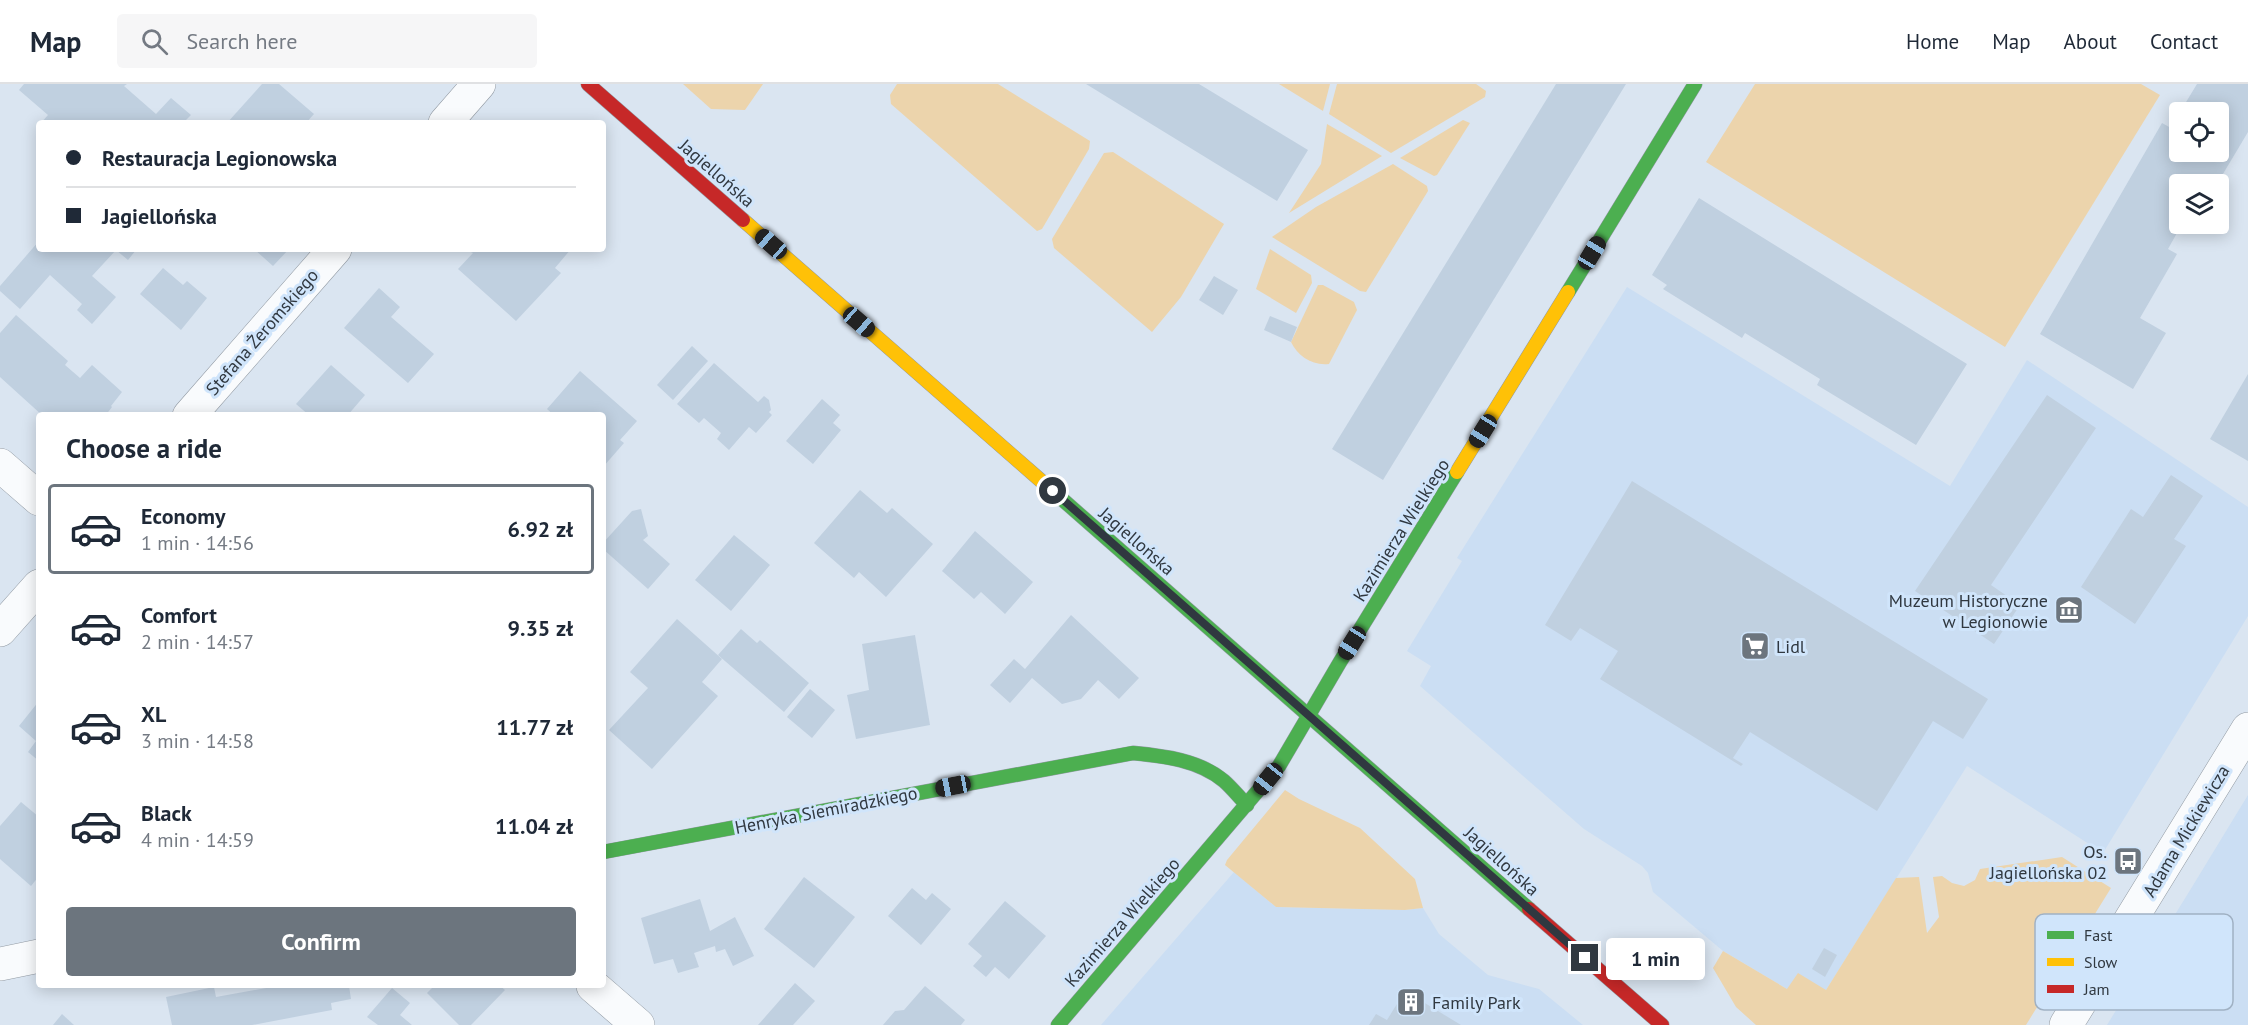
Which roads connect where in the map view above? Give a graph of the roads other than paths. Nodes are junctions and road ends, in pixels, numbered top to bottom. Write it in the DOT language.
graph roads {
  1 [pos="479,84"];
  2 [pos="588,84"];
  3 [pos="1695,84"];
  4 [pos="448,120"];
  5 [pos="332,252"];
  6 [pos="192,412"];
  7 [pos="0,465"];
  8 [pos="36,496"];
  9 [pos="36,589"];
  10 [pos="0,630"];
  11 [pos="1310,716"];
  12 [pos="2248,729"];
  13 [pos="1247,805"];
  14 [pos="606,851"];
  15 [pos="2134,914"];
  16 [pos="36,957"];
  17 [pos="0,964"];
  18 [pos="595,988"];
  19 [pos="2075,1010"];
  20 [pos="638,1025"];
  21 [pos="1058,1025"];
  22 [pos="1662,1025"];
  23 [pos="2066,1025"];
  1 -- 4 [label="street"];
  2 -- 11 [label="street, Jagiellońska"];
  3 -- 11 [label="street, Kazimierza Wielkiego"];
  5 -- 6 [label="street, Stefana Żeromskiego"];
  7 -- 8 [label="street"];
  9 -- 10 [label="street"];
  11 -- 13 [label="street, Kazimierza Wielkiego"];
  11 -- 22 [label="street, Jagiellońska"];
  12 -- 15 [label="street, Adama Mickiewicza"];
  13 -- 14 [label="street, Henryka Siemiradzkiego"];
  13 -- 21 [label="street, Kazimierza Wielkiego"];
  16 -- 17 [label="street"];
  18 -- 20 [label="street"];
  19 -- 23 [label="street, Adama Mickiewicza"];
}
